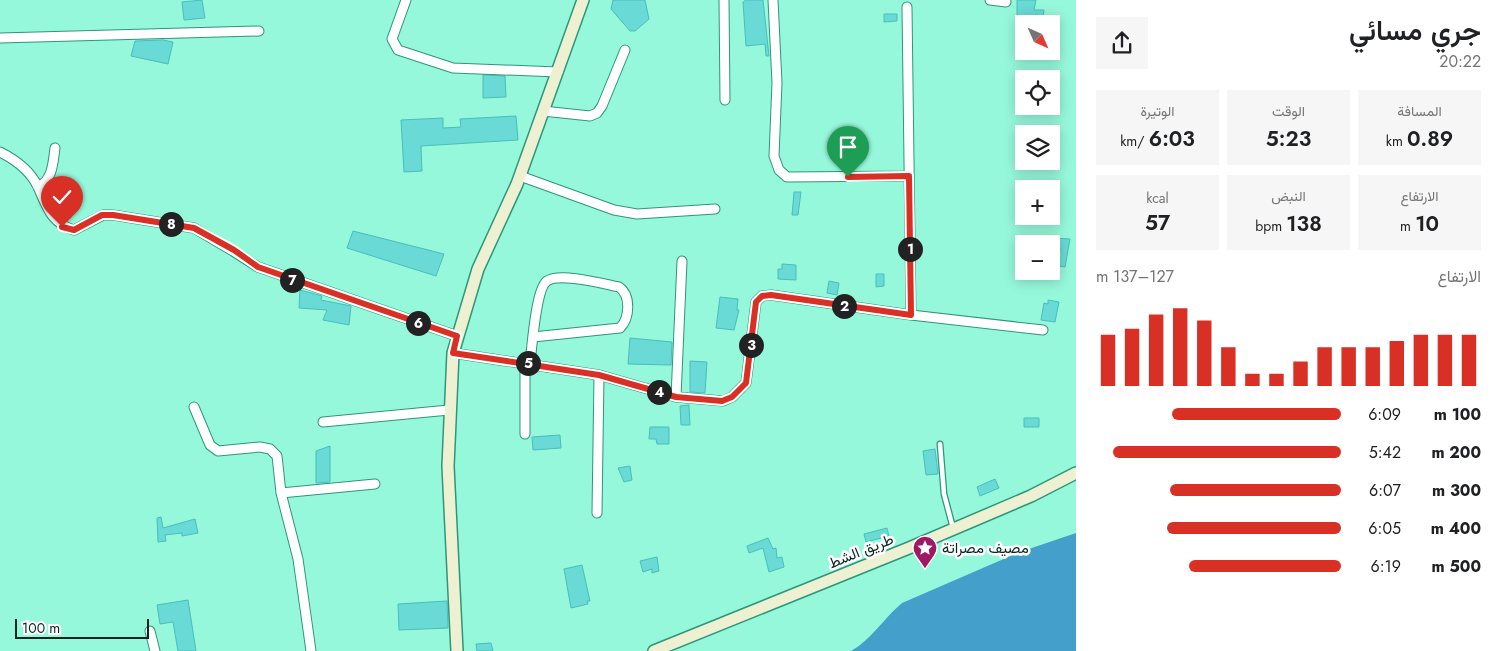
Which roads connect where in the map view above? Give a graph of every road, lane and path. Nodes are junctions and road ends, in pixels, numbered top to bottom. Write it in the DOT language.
graph roads {
  1 [pos="406,0"];
  2 [pos="584,0"];
  3 [pos="724,0"];
  4 [pos="773,0"];
  5 [pos="990,0"];
  6 [pos="1006,2"];
  7 [pos="907,7"];
  8 [pos="259,31"];
  9 [pos="0,38"];
  10 [pos="625,50"];
  11 [pos="558,72"];
  12 [pos="725,100"];
  13 [pos="543,111"];
  14 [pos="55,148"];
  15 [pos="0,152"];
  16 [pos="520,176"];
  17 [pos="909,176"];
  18 [pos="38,187"];
  19 [pos="715,209"];
  20 [pos="682,261"];
  21 [pos="911,315"];
  22 [pos="1043,330"];
  23 [pos="457,336"];
  24 [pos="533,336"];
  25 [pos="453,353"];
  26 [pos="527,362"];
  27 [pos="599,375"];
  28 [pos="676,397"];
  29 [pos="194,407"];
  30 [pos="449,410"];
  31 [pos="323,422"];
  32 [pos="525,434"];
  33 [pos="940,444"];
  34 [pos="1076,473"];
  35 [pos="375,484"];
  36 [pos="281,494"];
  37 [pos="596,513"];
  38 [pos="953,529"];
  39 [pos="150,631"];
  40 [pos="155,651"];
  41 [pos="311,651"];
  42 [pos="457,651"];
  43 [pos="654,651"];
  1 -- 11 [label="street"];
  2 -- 11 [label="street"];
  3 -- 12 [label="street"];
  4 -- 17 [label="street"];
  5 -- 6 [label="street"];
  7 -- 17 [label="street"];
  8 -- 9 [label="street"];
  10 -- 13 [label="street"];
  11 -- 13 [label="street"];
  13 -- 16 [label="street"];
  14 -- 18 [label="street"];
  15 -- 18 [label="street"];
  16 -- 19 [label="street"];
  16 -- 23 [label="street"];
  17 -- 21 [label="street"];
  18 -- 23 [label="street"];
  20 -- 28 [label="street"];
  21 -- 22 [label="street"];
  21 -- 28 [label="street"];
  23 -- 25 [label="street"];
  24 -- 24 [label="street"];
  24 -- 26 [label="street"];
  25 -- 26 [label="street"];
  25 -- 30 [label="street"];
  26 -- 27 [label="street"];
  26 -- 32 [label="street"];
  27 -- 28 [label="street"];
  27 -- 37 [label="street"];
  29 -- 36 [label="street"];
  30 -- 31 [label="street"];
  30 -- 42 [label="street"];
  33 -- 38 [label="lane"];
  34 -- 38 [label="street, طريق الشط"];
  35 -- 36 [label="street"];
  36 -- 41 [label="street"];
  38 -- 43 [label="street, طريق الشط"];
  39 -- 40 [label="street"];
}
